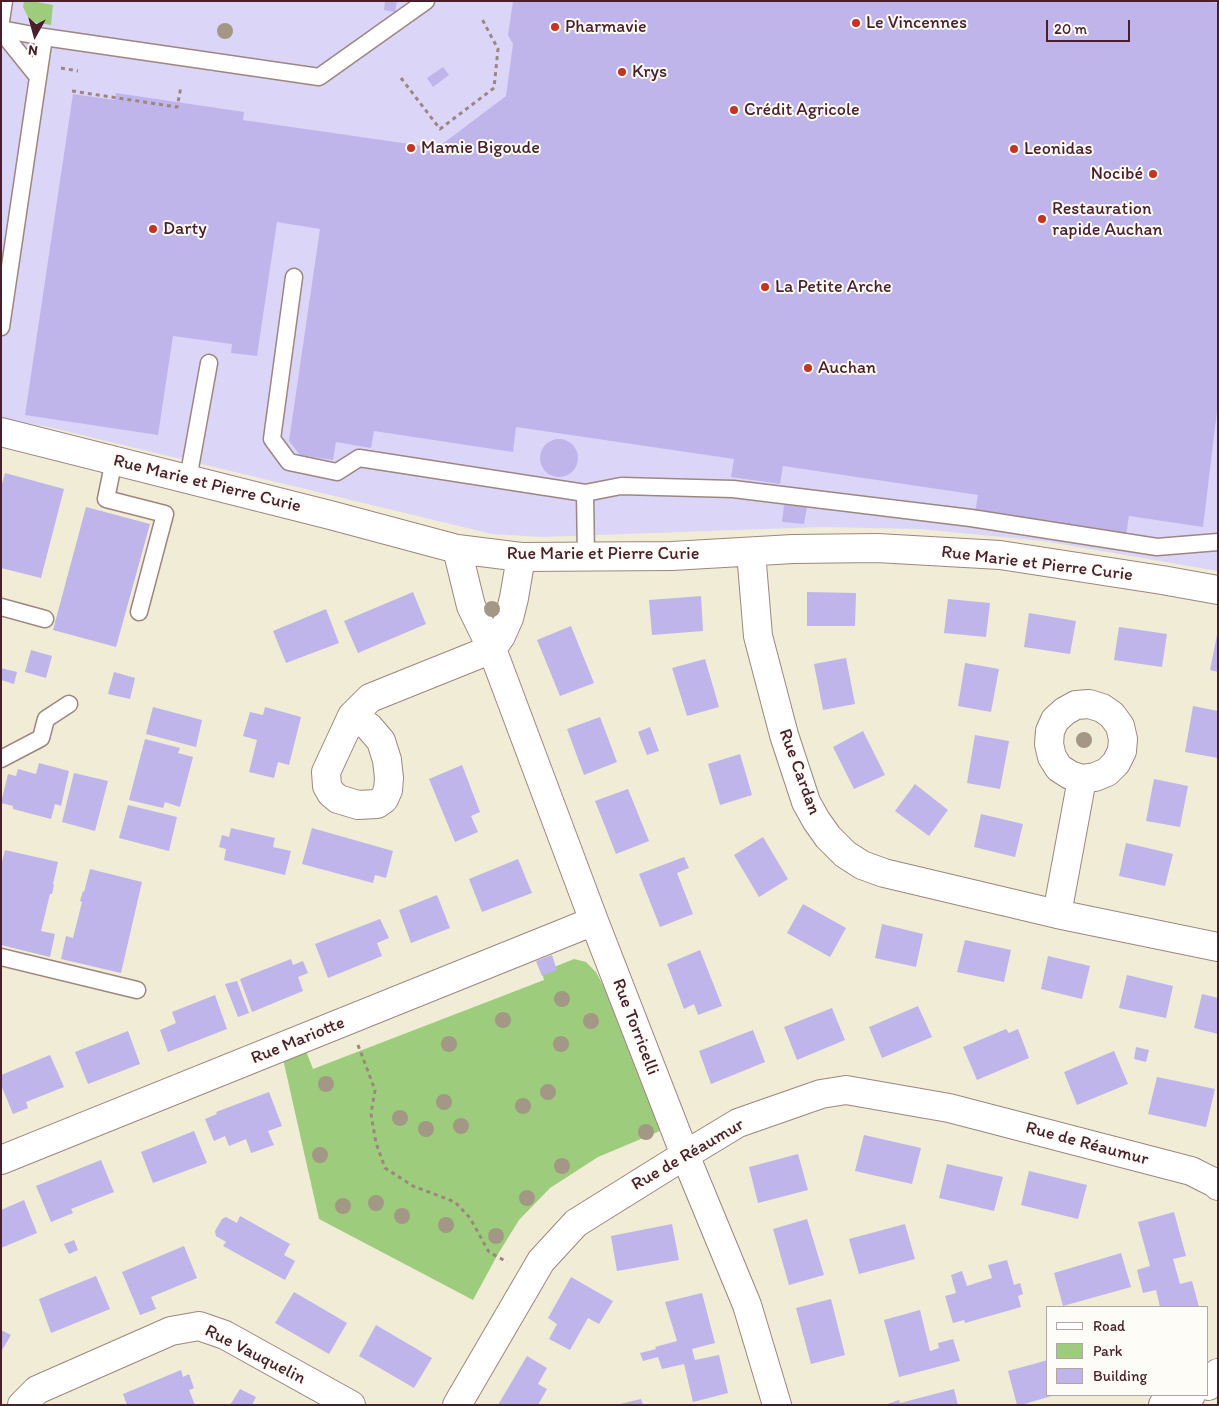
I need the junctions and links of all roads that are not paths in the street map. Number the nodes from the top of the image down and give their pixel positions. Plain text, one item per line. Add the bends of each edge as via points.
1 (4, 1) edge
2 (426, 1) edge
3 (1, 22) edge
4 (1, 30) edge
5 (44, 37) junction
6 (38, 77) junction
7 (294, 277) dead end
8 (1, 327) edge
9 (209, 363) dead end
10 (1, 432) edge
11 (114, 460) junction
12 (188, 479) junction
13 (585, 493) junction
14 (1218, 542) edge
15 (457, 549) junction
16 (752, 552) junction
17 (521, 557) junction
18 (586, 557) junction
19 (1218, 590) edge
20 (1, 608) edge
21 (139, 612) dead end
22 (45, 619) dead end
23 (492, 649) junction
24 (69, 704) dead end
25 (352, 716) dead end
26 (1, 759) edge
27 (1082, 779) dead end
28 (1057, 914) junction
29 (594, 921) junction
30 (1218, 946) edge
31 (1, 957) edge
32 (137, 990) dead end
33 (685, 1155) junction
34 (1, 1160) edge
35 (1218, 1186) edge
36 (1218, 1374) edge
37 (1209, 1385) edge
38 (1188, 1396) edge
39 (22, 1405) edge
40 (351, 1405) edge
41 (457, 1405) edge
42 (777, 1405) edge
43 (1162, 1405) edge

1 - 3 lane
2 - 5 lane via 319,77
4 - 5 lane
4 - 6 lane
5 - 6 lane
6 - 8 lane
7 - 13 lane via 272,439 289,462 337,472 359,458
9 - 12 lane
10 - 11 street, Rue Marie et Pierre Curie
11 - 12 street, Rue Marie et Pierre Curie
11 - 21 lane via 106,499 165,514
12 - 15 street, Rue Marie et Pierre Curie
13 - 14 lane via 621,486 733,489 970,518 1157,547
13 - 18 lane
15 - 17 street, Rue Marie et Pierre Curie
15 - 23 street, Rue Torricelli via 471,606
16 - 18 street, Rue Marie et Pierre Curie
16 - 19 street, Rue Marie et Pierre Curie via 877,548 1000,556
16 - 28 street, Rue Cardan via 758,636 784,734 806,802 828,838 862,865 884,873
17 - 18 street, Rue Marie et Pierre Curie
17 - 23 street via 509,618
20 - 22 lane
23 - 25 street via 370,698
23 - 29 street, Rue Torricelli
24 - 26 lane via 46,720 41,738
27 - 28 street
28 - 30 street, Rue Cardan
29 - 33 street, Rue Torricelli
29 - 34 street, Rue Mariotte
31 - 32 lane
33 - 35 street, Rue de Réaumur via 738,1123 821,1094 846,1090 949,1108 1192,1171
33 - 41 street, Rue de Réaumur via 576,1223 540,1261
33 - 42 street, Rue Torricelli via 747,1305
36 - 37 street
38 - 43 street
39 - 40 street, Rue Vauquelin via 37,1390 171,1330 199,1326 224,1335

